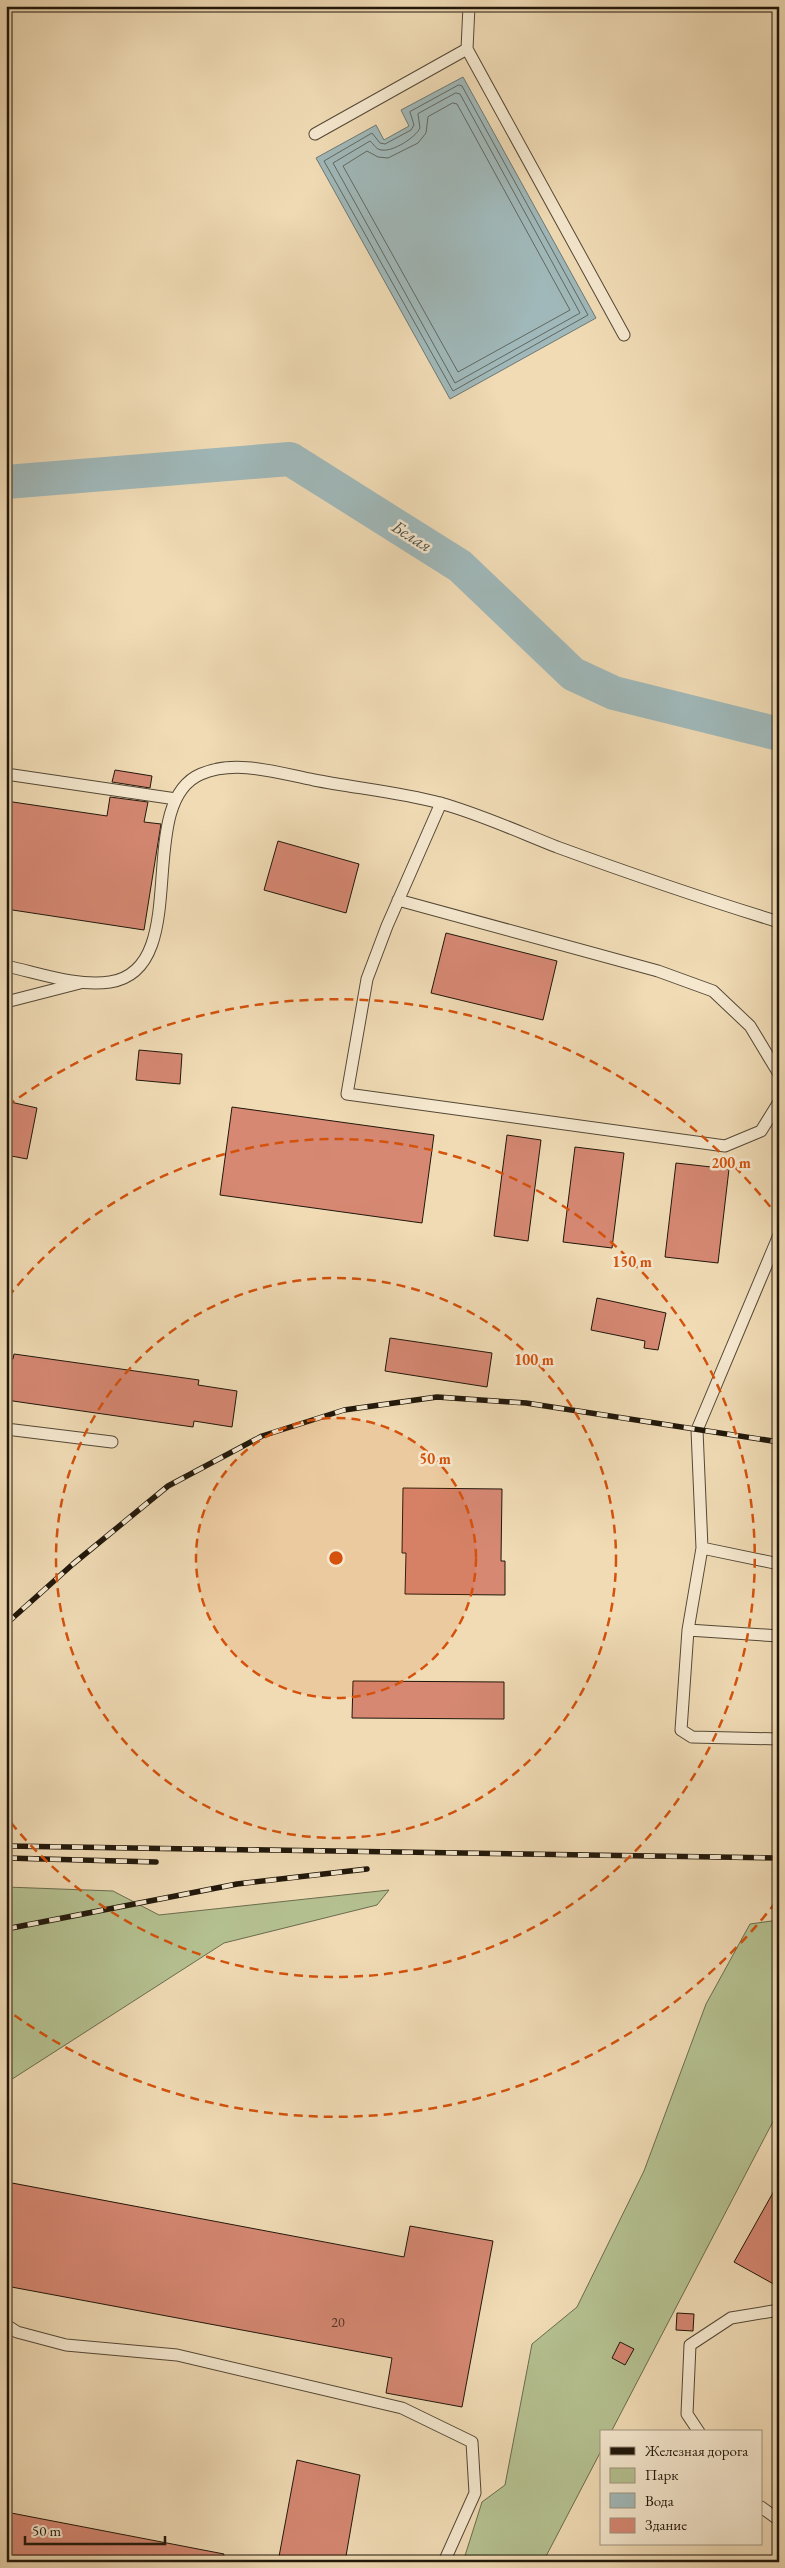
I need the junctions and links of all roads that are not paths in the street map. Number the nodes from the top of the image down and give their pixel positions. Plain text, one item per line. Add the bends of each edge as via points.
1 (469, 6) edge
2 (467, 49) junction
3 (315, 134) dead end
4 (624, 335) dead end
5 (6, 774) edge
6 (176, 799) junction
7 (441, 804) junction
8 (398, 900) junction
9 (779, 922) edge
10 (6, 966) edge
11 (84, 982) junction
12 (6, 1002) edge
13 (779, 1074) edge
14 (779, 1102) edge
15 (779, 1235) edge
16 (6, 1429) edge
17 (112, 1442) dead end
18 (702, 1548) junction
19 (779, 1564) edge
20 (688, 1630) junction
21 (779, 1636) edge
22 (779, 1739) edge
23 (779, 2310) edge
24 (6, 2325) edge
25 (698, 2430) edge
26 (762, 2509) edge
27 (779, 2520) edge
28 (444, 2562) edge

1 - 2 lane
2 - 3 lane
2 - 4 lane
5 - 6 lane
6 - 7 lane via 186,784 199,775 240,767
6 - 11 lane via 166,837 156,930 148,957 124,979
7 - 8 lane
7 - 9 lane via 682,893
8 - 13 lane via 658,971 713,991 750,1026
8 - 14 lane via 367,979 347,1094 725,1146 762,1131
10 - 11 lane
11 - 12 lane
15 - 18 lane via 697,1430
16 - 17 lane
18 - 19 lane
18 - 20 lane
20 - 21 lane
20 - 22 lane via 680,1730 692,1737
23 - 25 lane via 731,2318 690,2345 687,2414
24 - 28 lane via 17,2332 66,2346 177,2355 402,2408 472,2442 475,2493
26 - 27 lane

